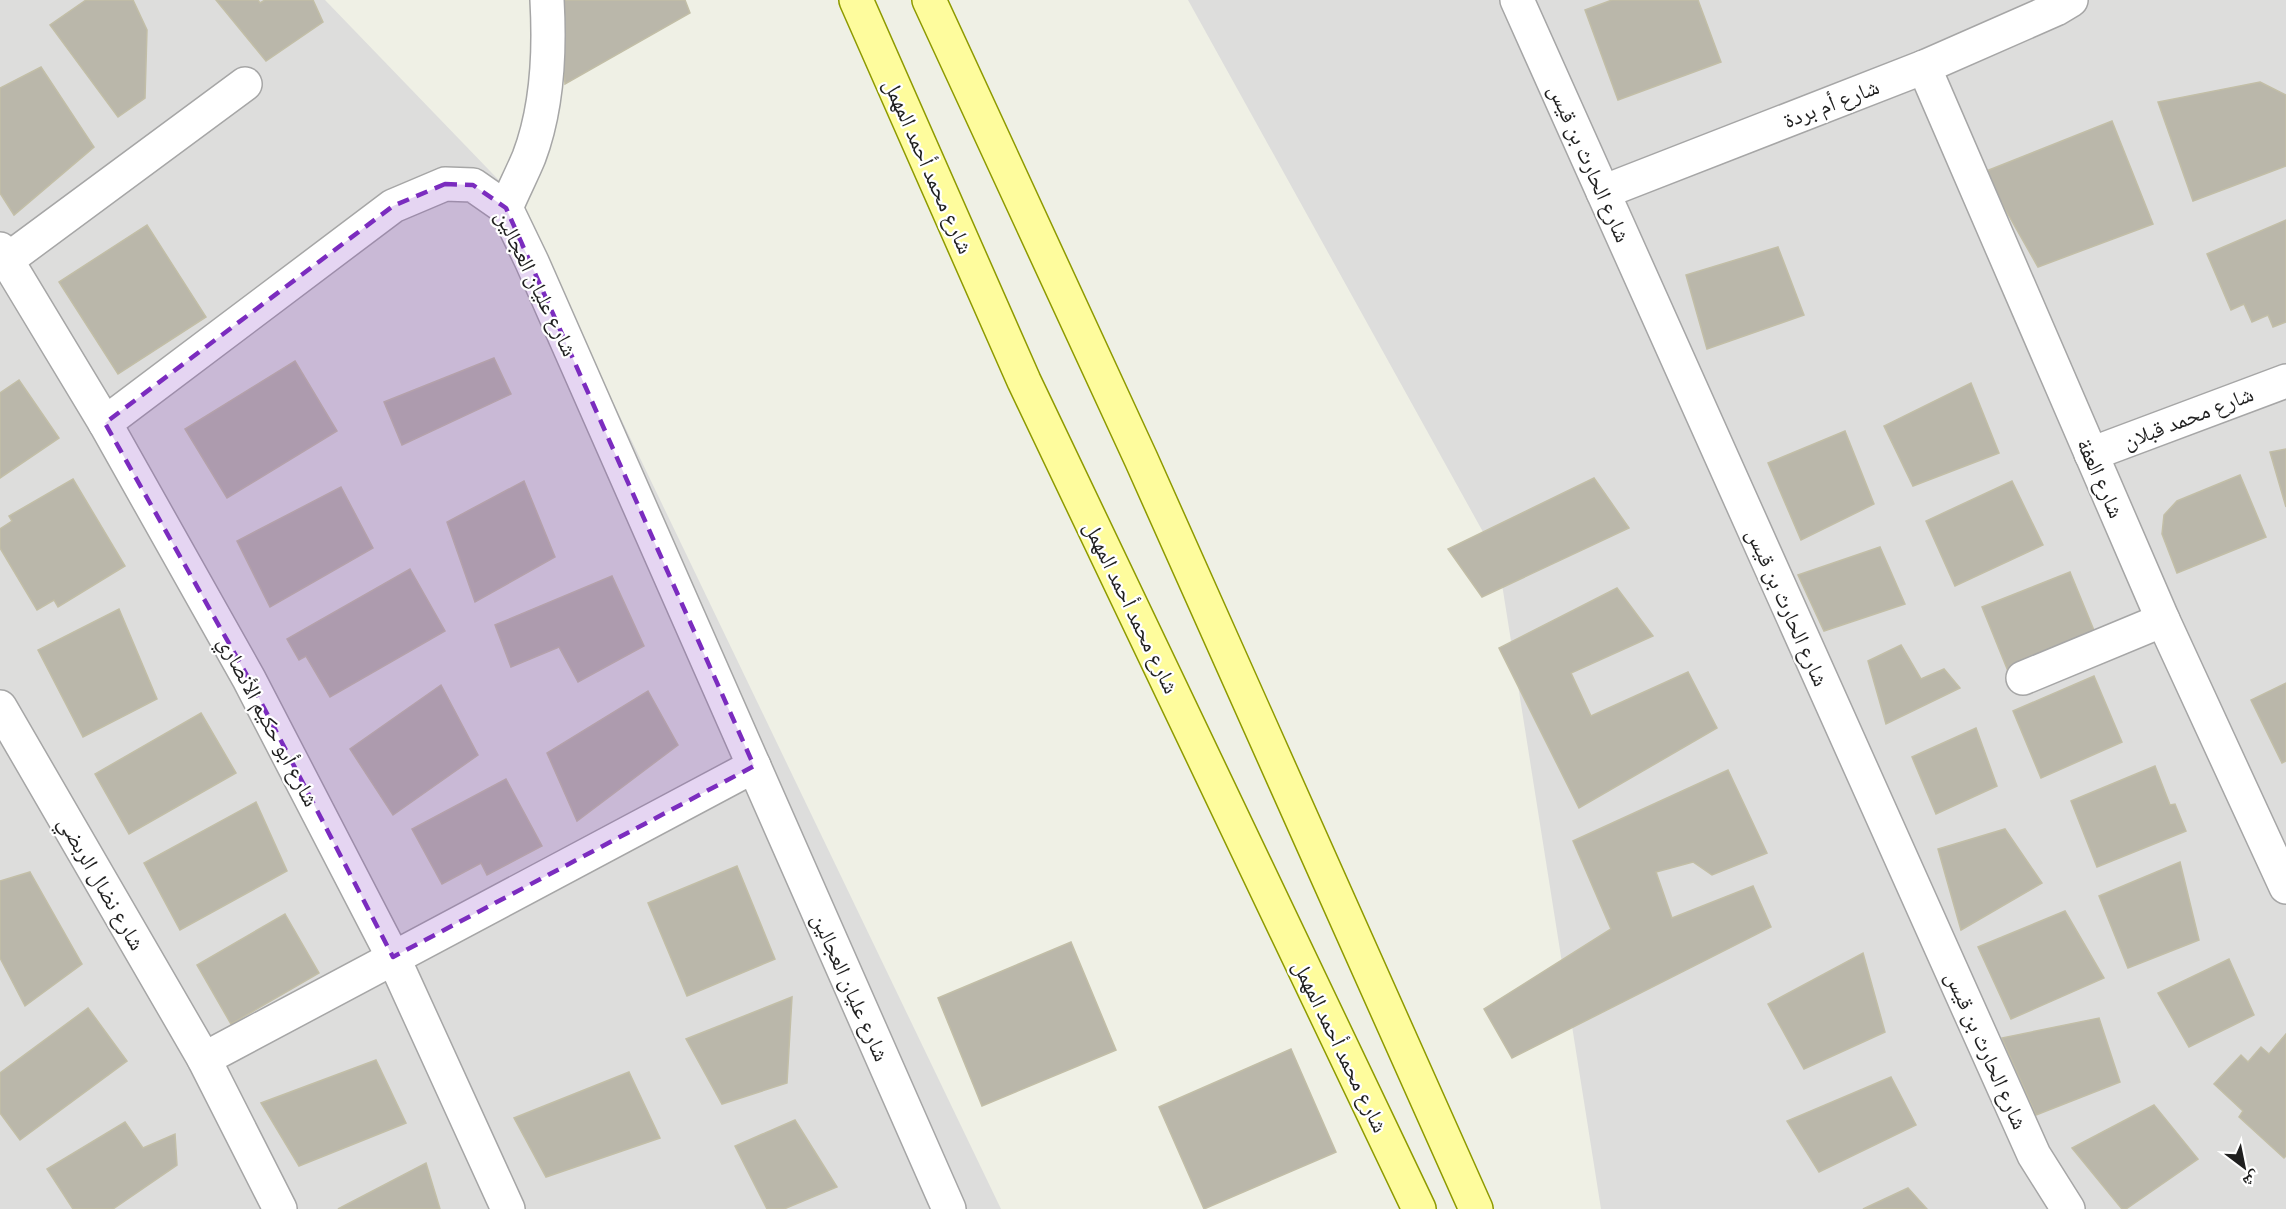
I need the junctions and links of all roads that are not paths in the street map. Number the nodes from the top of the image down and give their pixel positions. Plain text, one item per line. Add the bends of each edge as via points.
1 (546, 0) edge
2 (856, 0) edge
3 (929, 0) edge
4 (1517, 0) edge
5 (2094, 0) edge
6 (2063, 4) edge
7 (1924, 67) junction
8 (245, 84) dead end
9 (1603, 192) junction
10 (506, 208) junction
11 (4, 254) edge
12 (2286, 381) edge
13 (105, 423) junction
14 (2091, 454) junction
15 (2163, 620) junction
16 (2023, 678) dead end
17 (0, 707) edge
18 (754, 766) junction
19 (2286, 887) edge
20 (393, 957) junction
21 (204, 1059) junction
22 (280, 1209) edge
23 (508, 1209) edge
24 (949, 1209) edge
25 (1419, 1209) edge
26 (1476, 1209) edge
27 (2068, 1209) edge

1 - 10 street via 549,40 544,98 530,155
2 - 25 main road, شارع محمد أحمد المهمل via 1024,381
3 - 26 main road via 1146,470
4 - 9 street, شارع الحارث بن قيس
5 - 6 street, شارع أم بردة
6 - 7 street, شارع أم بردة
7 - 9 street, شارع أم بردة
7 - 14 street, شارع العفة
8 - 11 street
9 - 27 street, شارع الحارث بن قيس via 2034,1155
10 - 13 street, شارع عليان العجالين via 473,185 445,184 393,206
10 - 18 street, شارع عليان العجالين
11 - 13 street, شارع أبو حكيم الأنصاري
12 - 14 street, شارع محمد قبلان
13 - 20 street, شارع أبو حكيم الأنصاري via 249,679
14 - 15 street, شارع العفة
15 - 16 street
15 - 19 street, شارع العفة
17 - 21 street, شارع نضال الربضي
18 - 20 street
18 - 24 street, شارع عليان العجالين
20 - 21 street
20 - 23 street, شارع أبو حكيم الأنصاري
21 - 22 street, شارع نضال الربضي

